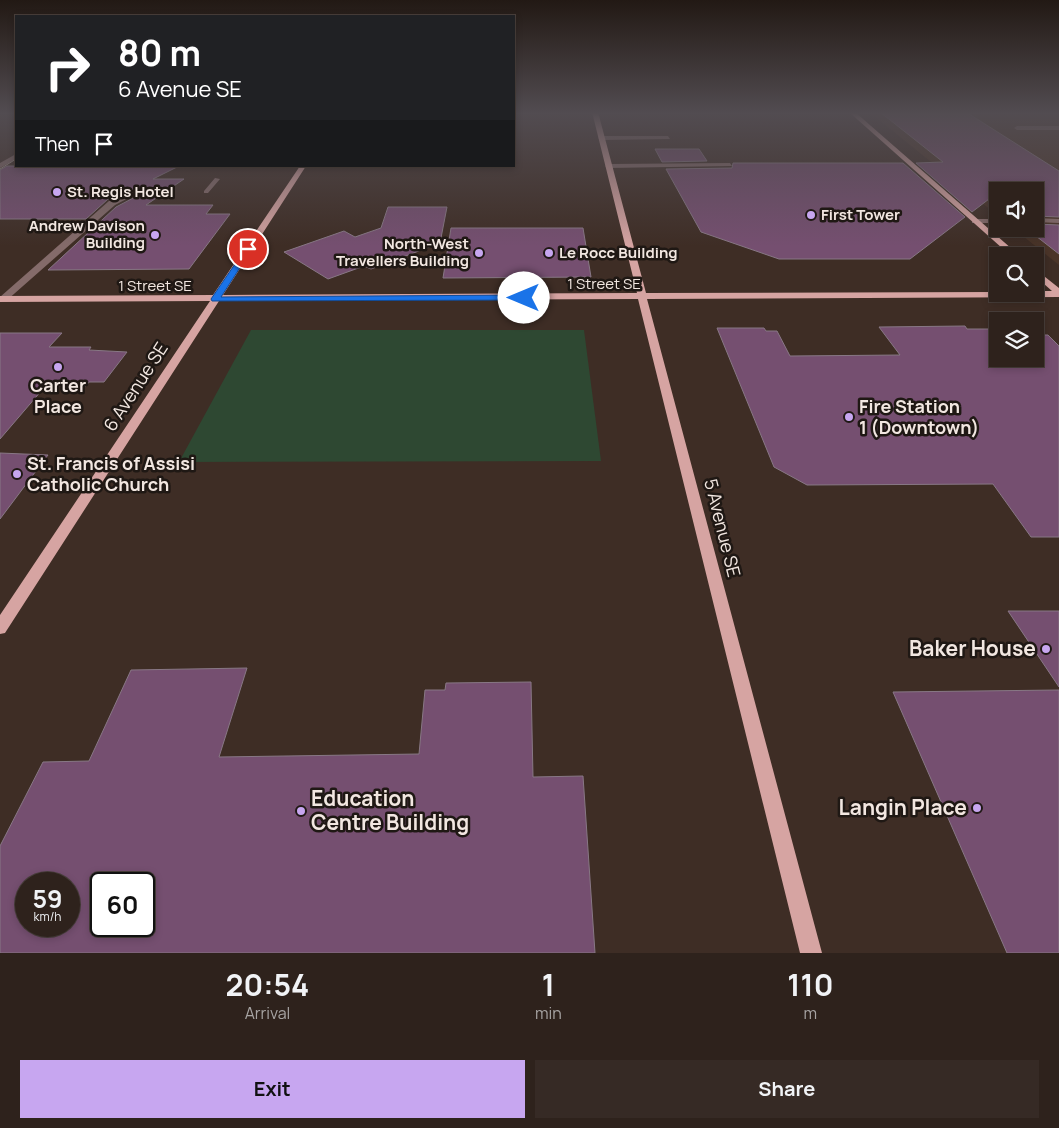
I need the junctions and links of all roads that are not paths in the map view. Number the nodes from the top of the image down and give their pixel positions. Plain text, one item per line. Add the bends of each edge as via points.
1 (606, 156) edge
2 (902, 156) edge
3 (15, 157) edge
4 (730, 165) dead end
5 (0, 166) edge
6 (608, 166) junction
7 (302, 167) edge
8 (217, 180) dead end
9 (138, 192) dead end
10 (206, 192) dead end
11 (1044, 220) edge
12 (976, 221) junction
13 (989, 221) edge
14 (1059, 221) edge
15 (1006, 247) edge
16 (1044, 280) edge
17 (1059, 294) edge
18 (642, 297) junction
19 (215, 299) junction
20 (2, 300) edge
21 (0, 628) edge
22 (811, 953) edge

1 - 6 main road, 5 Avenue SE
2 - 12 main road
3 - 5 lane
4 - 6 lane
6 - 18 main road, 5 Avenue SE
7 - 19 main road, 6 Avenue SE
8 - 10 lane
9 - 20 lane via 112,203
11 - 14 lane
12 - 13 lane
12 - 15 main road
16 - 17 main road
17 - 18 main road, 1 Street SE
18 - 19 main road, 1 Street SE
18 - 22 main road, 5 Avenue SE
19 - 20 main road, 1 Street SE
19 - 21 main road, 6 Avenue SE

